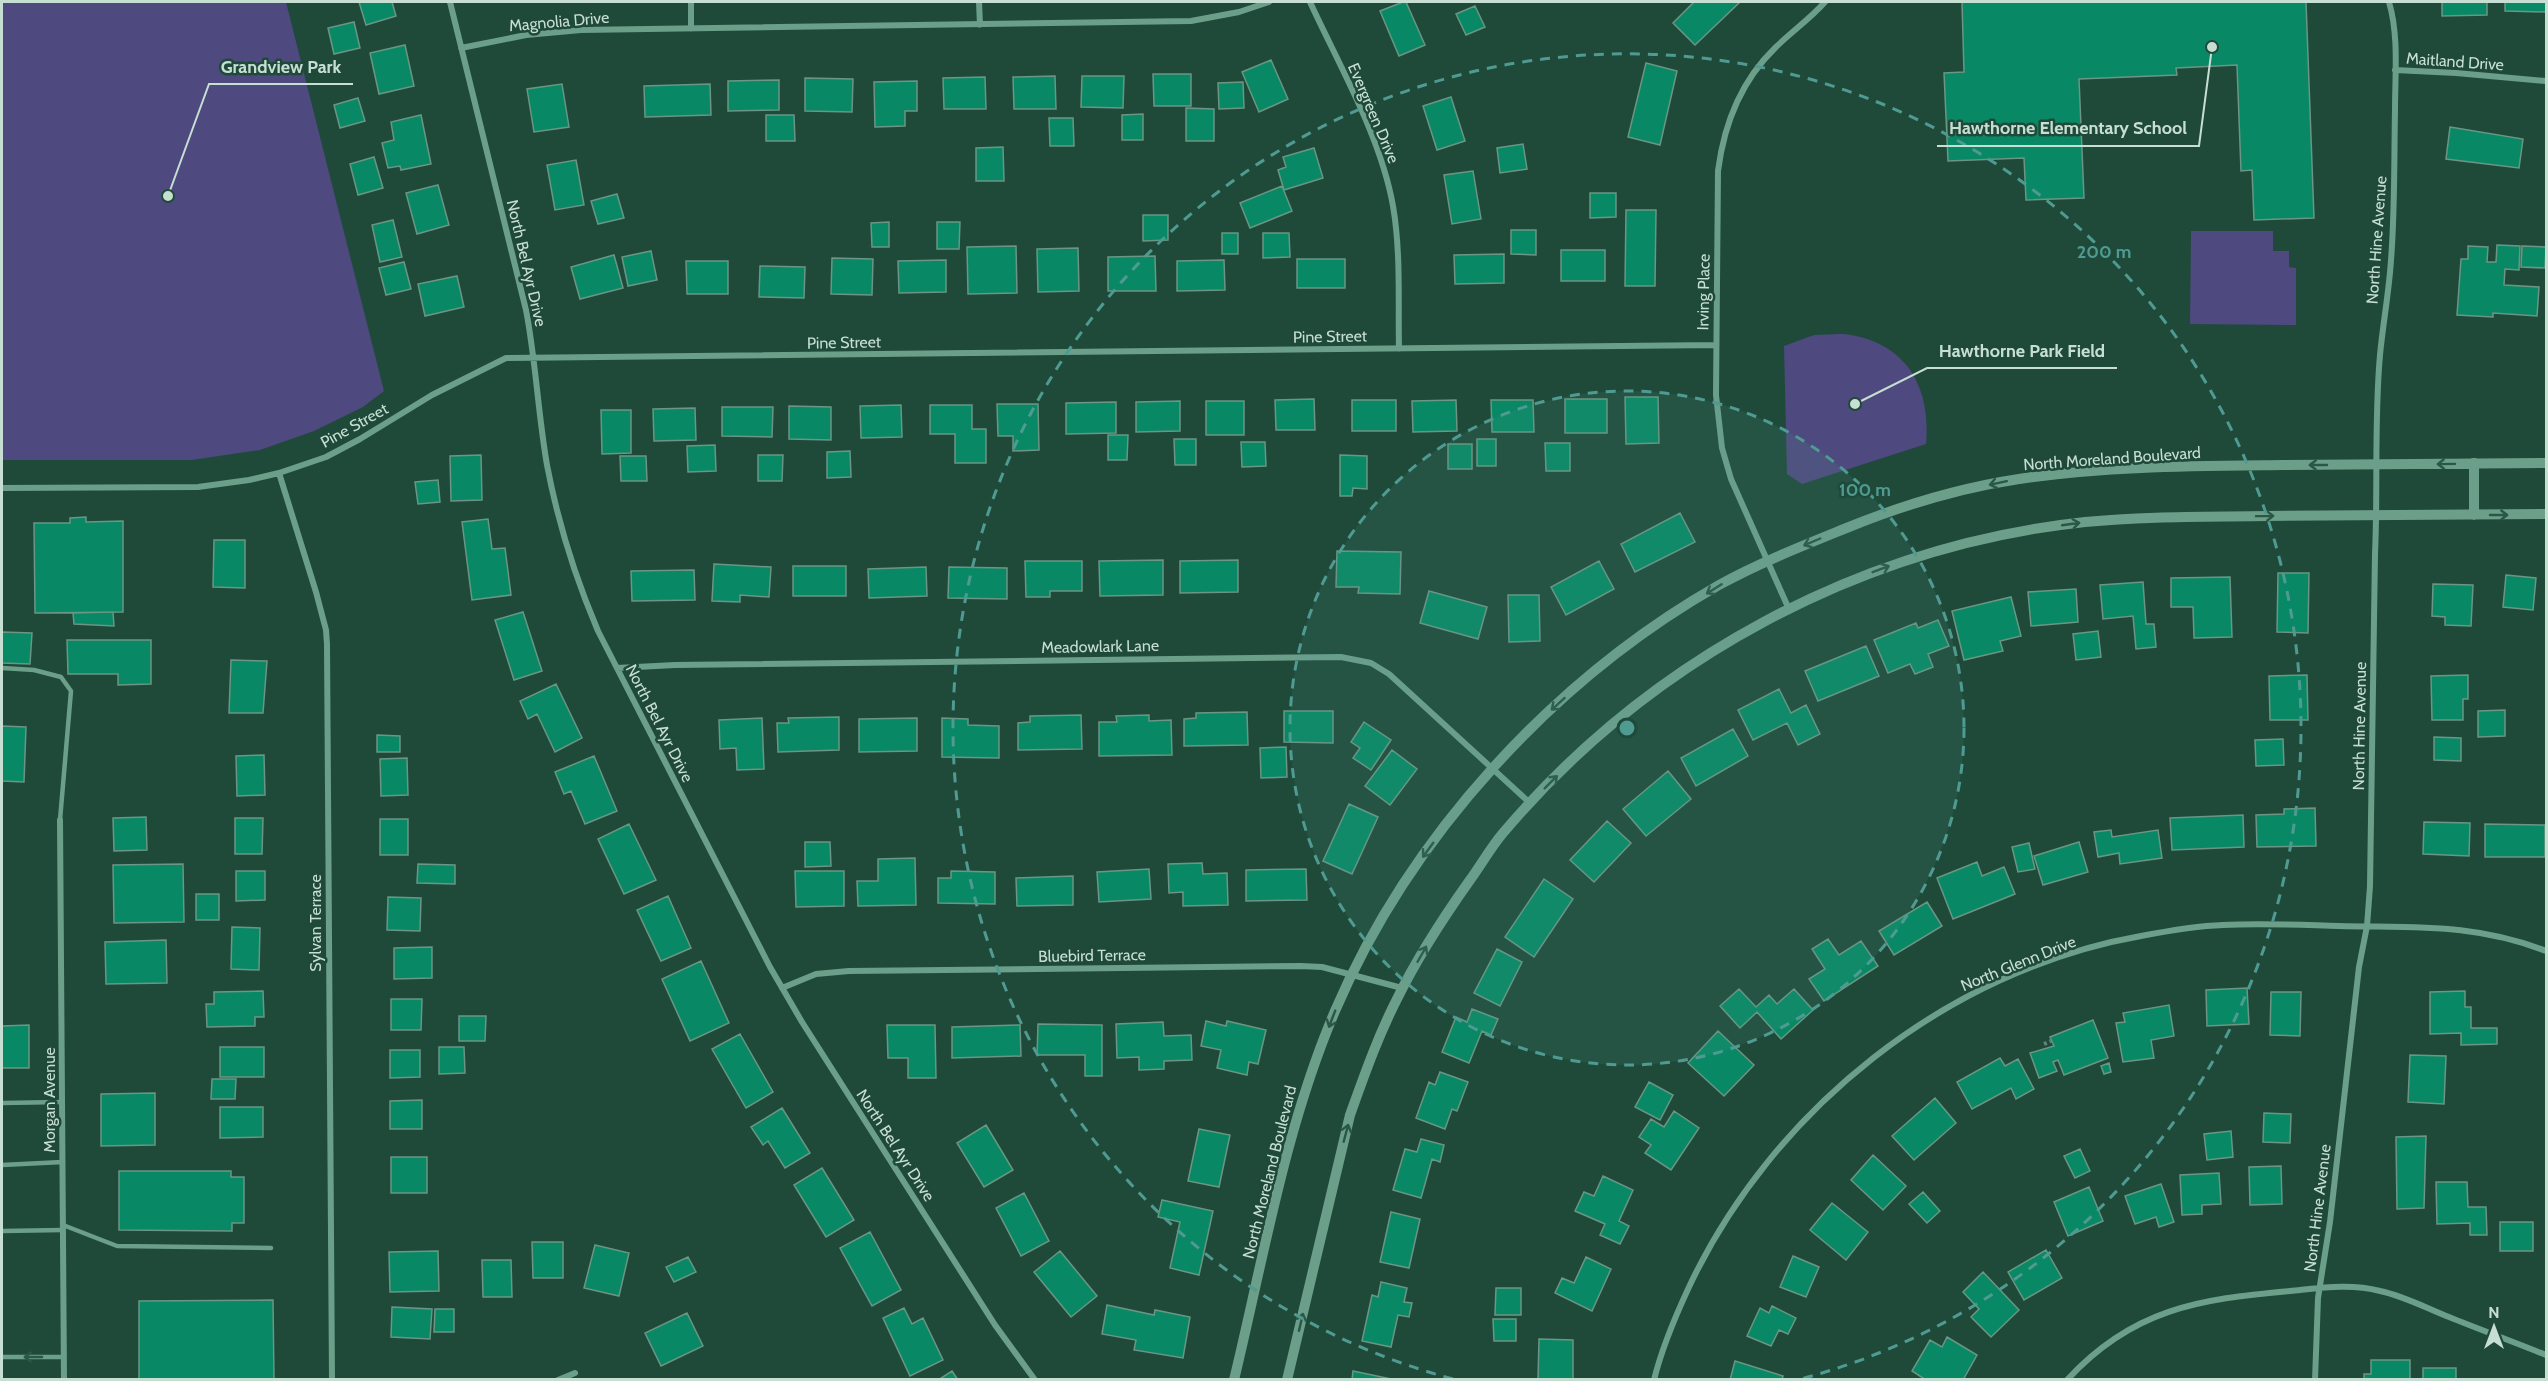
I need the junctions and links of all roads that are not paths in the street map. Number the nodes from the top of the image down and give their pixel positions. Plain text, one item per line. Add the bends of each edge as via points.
1 (450, 2) edge
2 (691, 2) edge
3 (979, 2) edge
4 (1269, 2) edge
5 (1310, 2) edge
6 (1825, 2) edge
7 (2389, 2) edge
8 (980, 24) junction
9 (691, 29) junction
10 (461, 48) junction
11 (2395, 70) junction
12 (2547, 81) edge
13 (1716, 345) junction
14 (1399, 349) junction
15 (535, 356) junction
16 (2474, 463) junction
17 (2547, 463) edge
18 (2376, 465) junction
19 (279, 473) junction
20 (2, 488) edge
21 (2547, 514) edge
22 (2377, 515) junction
23 (2474, 515) junction
24 (1766, 562) junction
25 (1788, 607) junction
26 (2, 668) edge
27 (616, 668) junction
28 (1493, 766) junction
29 (1530, 803) junction
30 (60, 820) joint
31 (2367, 926) junction
32 (2547, 951) edge
33 (1352, 974) junction
34 (782, 988) junction
35 (1402, 988) junction
36 (62, 1102) junction
37 (2, 1103) edge
38 (63, 1162) junction
39 (2, 1165) edge
40 (63, 1227) junction
41 (2, 1231) edge
42 (271, 1248) dead end
43 (2320, 1288) junction
44 (2547, 1355) edge
45 (2, 1357) edge
46 (64, 1357) junction
47 (575, 1373) dead end
48 (64, 1380) edge
49 (332, 1380) edge
50 (558, 1380) edge
51 (1035, 1380) edge
52 (1234, 1380) edge
53 (1287, 1380) edge
54 (1654, 1380) edge
55 (2067, 1380) edge
56 (2315, 1380) edge

1 - 10 street, North Bel Ayr Drive
2 - 9 street
3 - 8 street
4 - 8 street, Magnolia Drive via 1191,21
5 - 14 street, Evergreen Drive via 1382,164 1393,206
6 - 13 street, Irving Place via 1761,63 1744,87 1722,141 1718,171
7 - 11 street, Maitland Drive
8 - 9 street, Magnolia Drive
9 - 10 street, Magnolia Drive via 581,30 526,35
10 - 15 street, North Bel Ayr Drive
11 - 12 street, Maitland Drive
11 - 18 street, North Hine Avenue via 2391,261 2380,353
13 - 14 street, Pine Street
13 - 24 street, Irving Place via 1722,448
14 - 15 street, Pine Street
15 - 19 street, Pine Street via 506,358 484,367 326,457
15 - 27 street, North Bel Ayr Drive via 547,462 560,529 583,596
16 - 17 street, North Moreland Boulevard
16 -> 18 street, North Moreland Boulevard
16 - 23 street
18 - 22 street, North Hine Avenue
18 -> 24 street, North Moreland Boulevard via 2136,468 2015,480 1943,495 1872,518
19 - 20 street, Pine Street via 198,487
19 - 49 street, Sylvan Terrace via 316,592 327,644
23 -> 21 street
22 - 23 street
25 -> 22 street via 1896,564 2030,530 2151,518
22 - 31 street, North Hine Avenue
24 - 25 street, Irving Place
24 -> 28 street, North Moreland Boulevard via 1721,584 1620,652
29 -> 25 street via 1636,705 1738,635
26 - 30 lane via 61,677 70,691
27 - 28 street, Meadowlark Lane via 1359,659 1389,674
27 - 34 street, North Bel Ayr Drive
28 - 29 street, Meadowlark Lane
28 -> 33 street, North Moreland Boulevard via 1412,872
35 -> 29 street via 1442,920 1501,835
30 - 36 street, Morgan Avenue
31 - 32 street, North Glenn Drive via 2468,930
31 - 43 street, North Hine Avenue
31 - 54 street, North Glenn Drive via 2220,925 2139,936 2052,960 1951,1005 1865,1064 1802,1121 1761,1169 1703,1256 1672,1324
33 - 34 street, Bluebird Terrace via 1301,966 849,971 816,974
33 - 35 street, Bluebird Terrace
33 -> 52 street, North Moreland Boulevard via 1300,1106
34 - 51 street, North Bel Ayr Drive via 995,1325
53 -> 35 street via 1350,1115
36 - 37 lane
36 - 38 street, Morgan Avenue
38 - 39 lane
38 - 40 street, Morgan Avenue
40 - 41 lane
40 - 42 lane via 117,1246
40 - 46 street, Morgan Avenue
43 - 44 street via 2381,1291
43 - 55 street via 2236,1296 2168,1311 2136,1325 2102,1347
43 - 56 street, North Hine Avenue
46 -> 45 lane
46 - 48 street, Morgan Avenue
47 - 50 street

